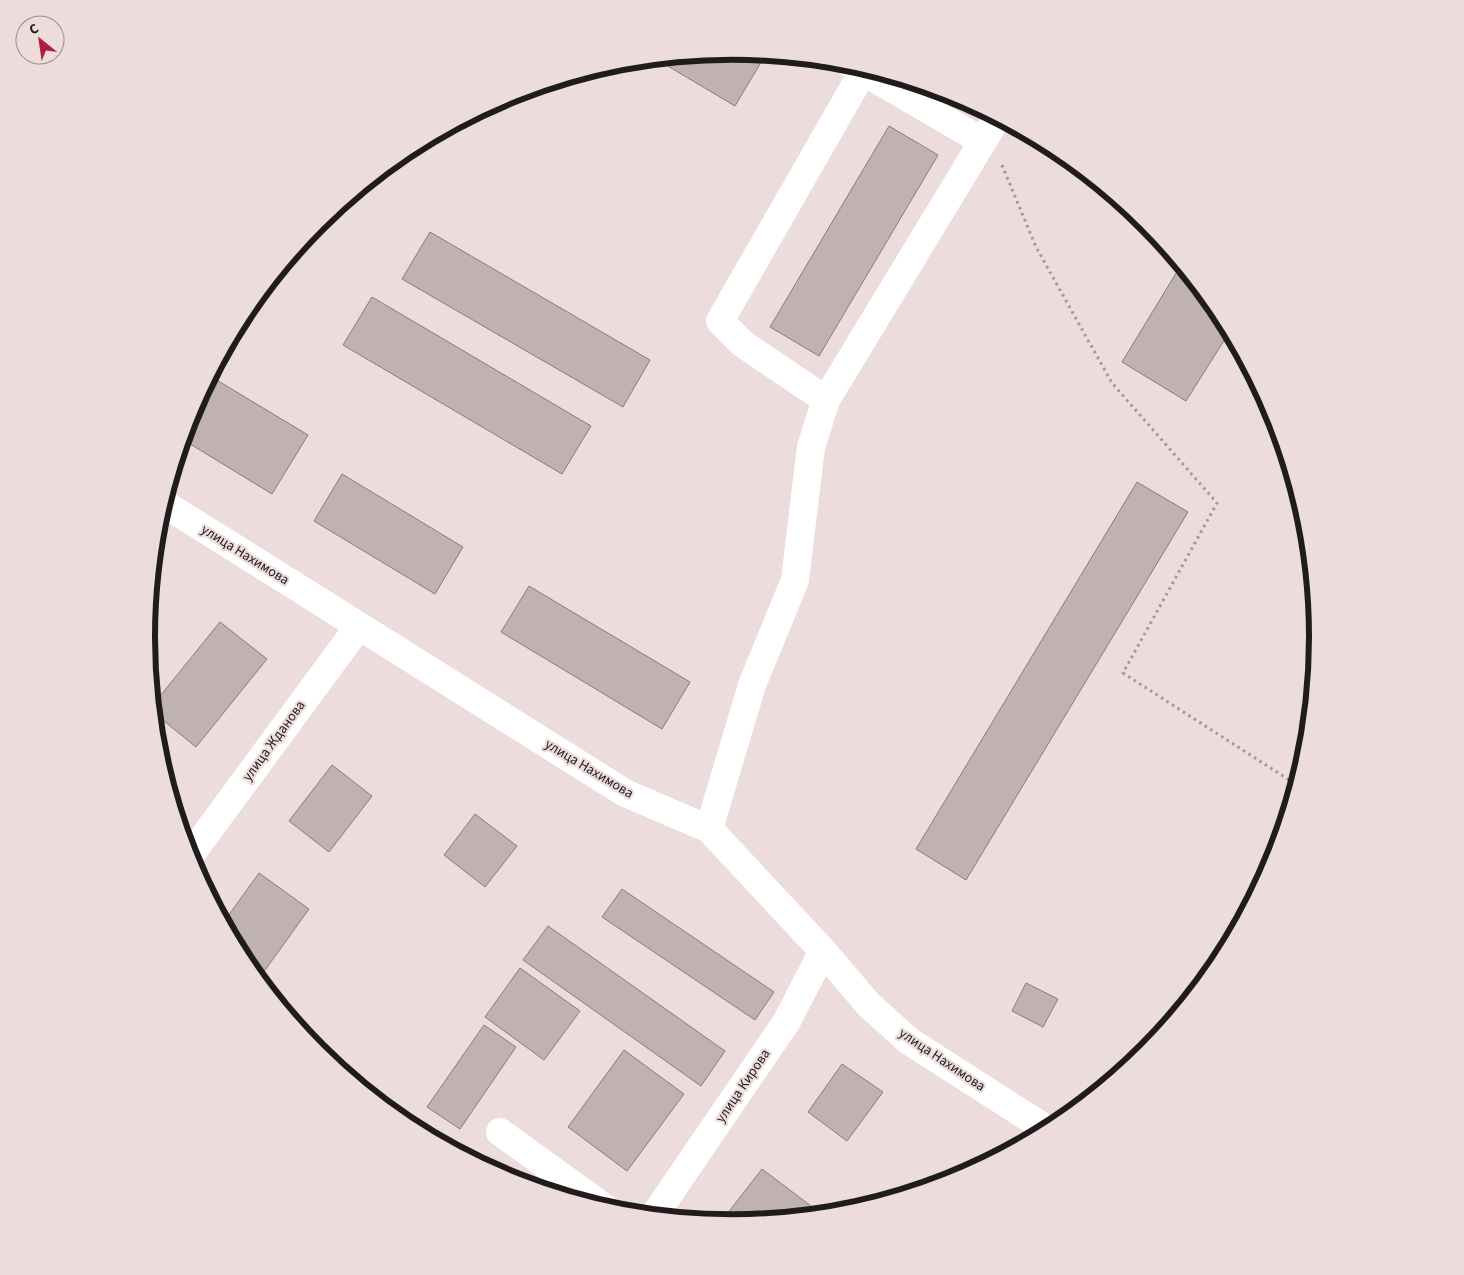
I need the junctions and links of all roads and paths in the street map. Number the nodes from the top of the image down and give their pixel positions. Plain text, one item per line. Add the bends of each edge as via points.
1 (857, 74) edge
2 (879, 79) edge
3 (994, 123) edge
4 (982, 142) junction
5 (826, 400) junction
6 (170, 507) edge
7 (359, 626) junction
8 (1291, 781) edge
9 (709, 829) junction
10 (195, 849) edge
11 (823, 951) junction
12 (1041, 1126) edge
13 (500, 1132) dead end
14 (589, 1197) edge
15 (658, 1210) edge

1 - 5 street via 720,321 743,344
2 - 4 street
3 - 4 street
4 - 5 street
4 - 8 path via 1004,167 1036,247 1112,383 1217,502 1124,672
5 - 9 street via 811,447 795,580 752,685
6 - 7 street, улица Нахимова
7 - 9 street, улица Нахимова via 625,793
7 - 10 street, улица Жданова
9 - 11 street, улица Нахимова
11 - 12 street, улица Нахимова via 869,1005 909,1041
11 - 15 street, улица Кирова via 787,1021
13 - 14 street

